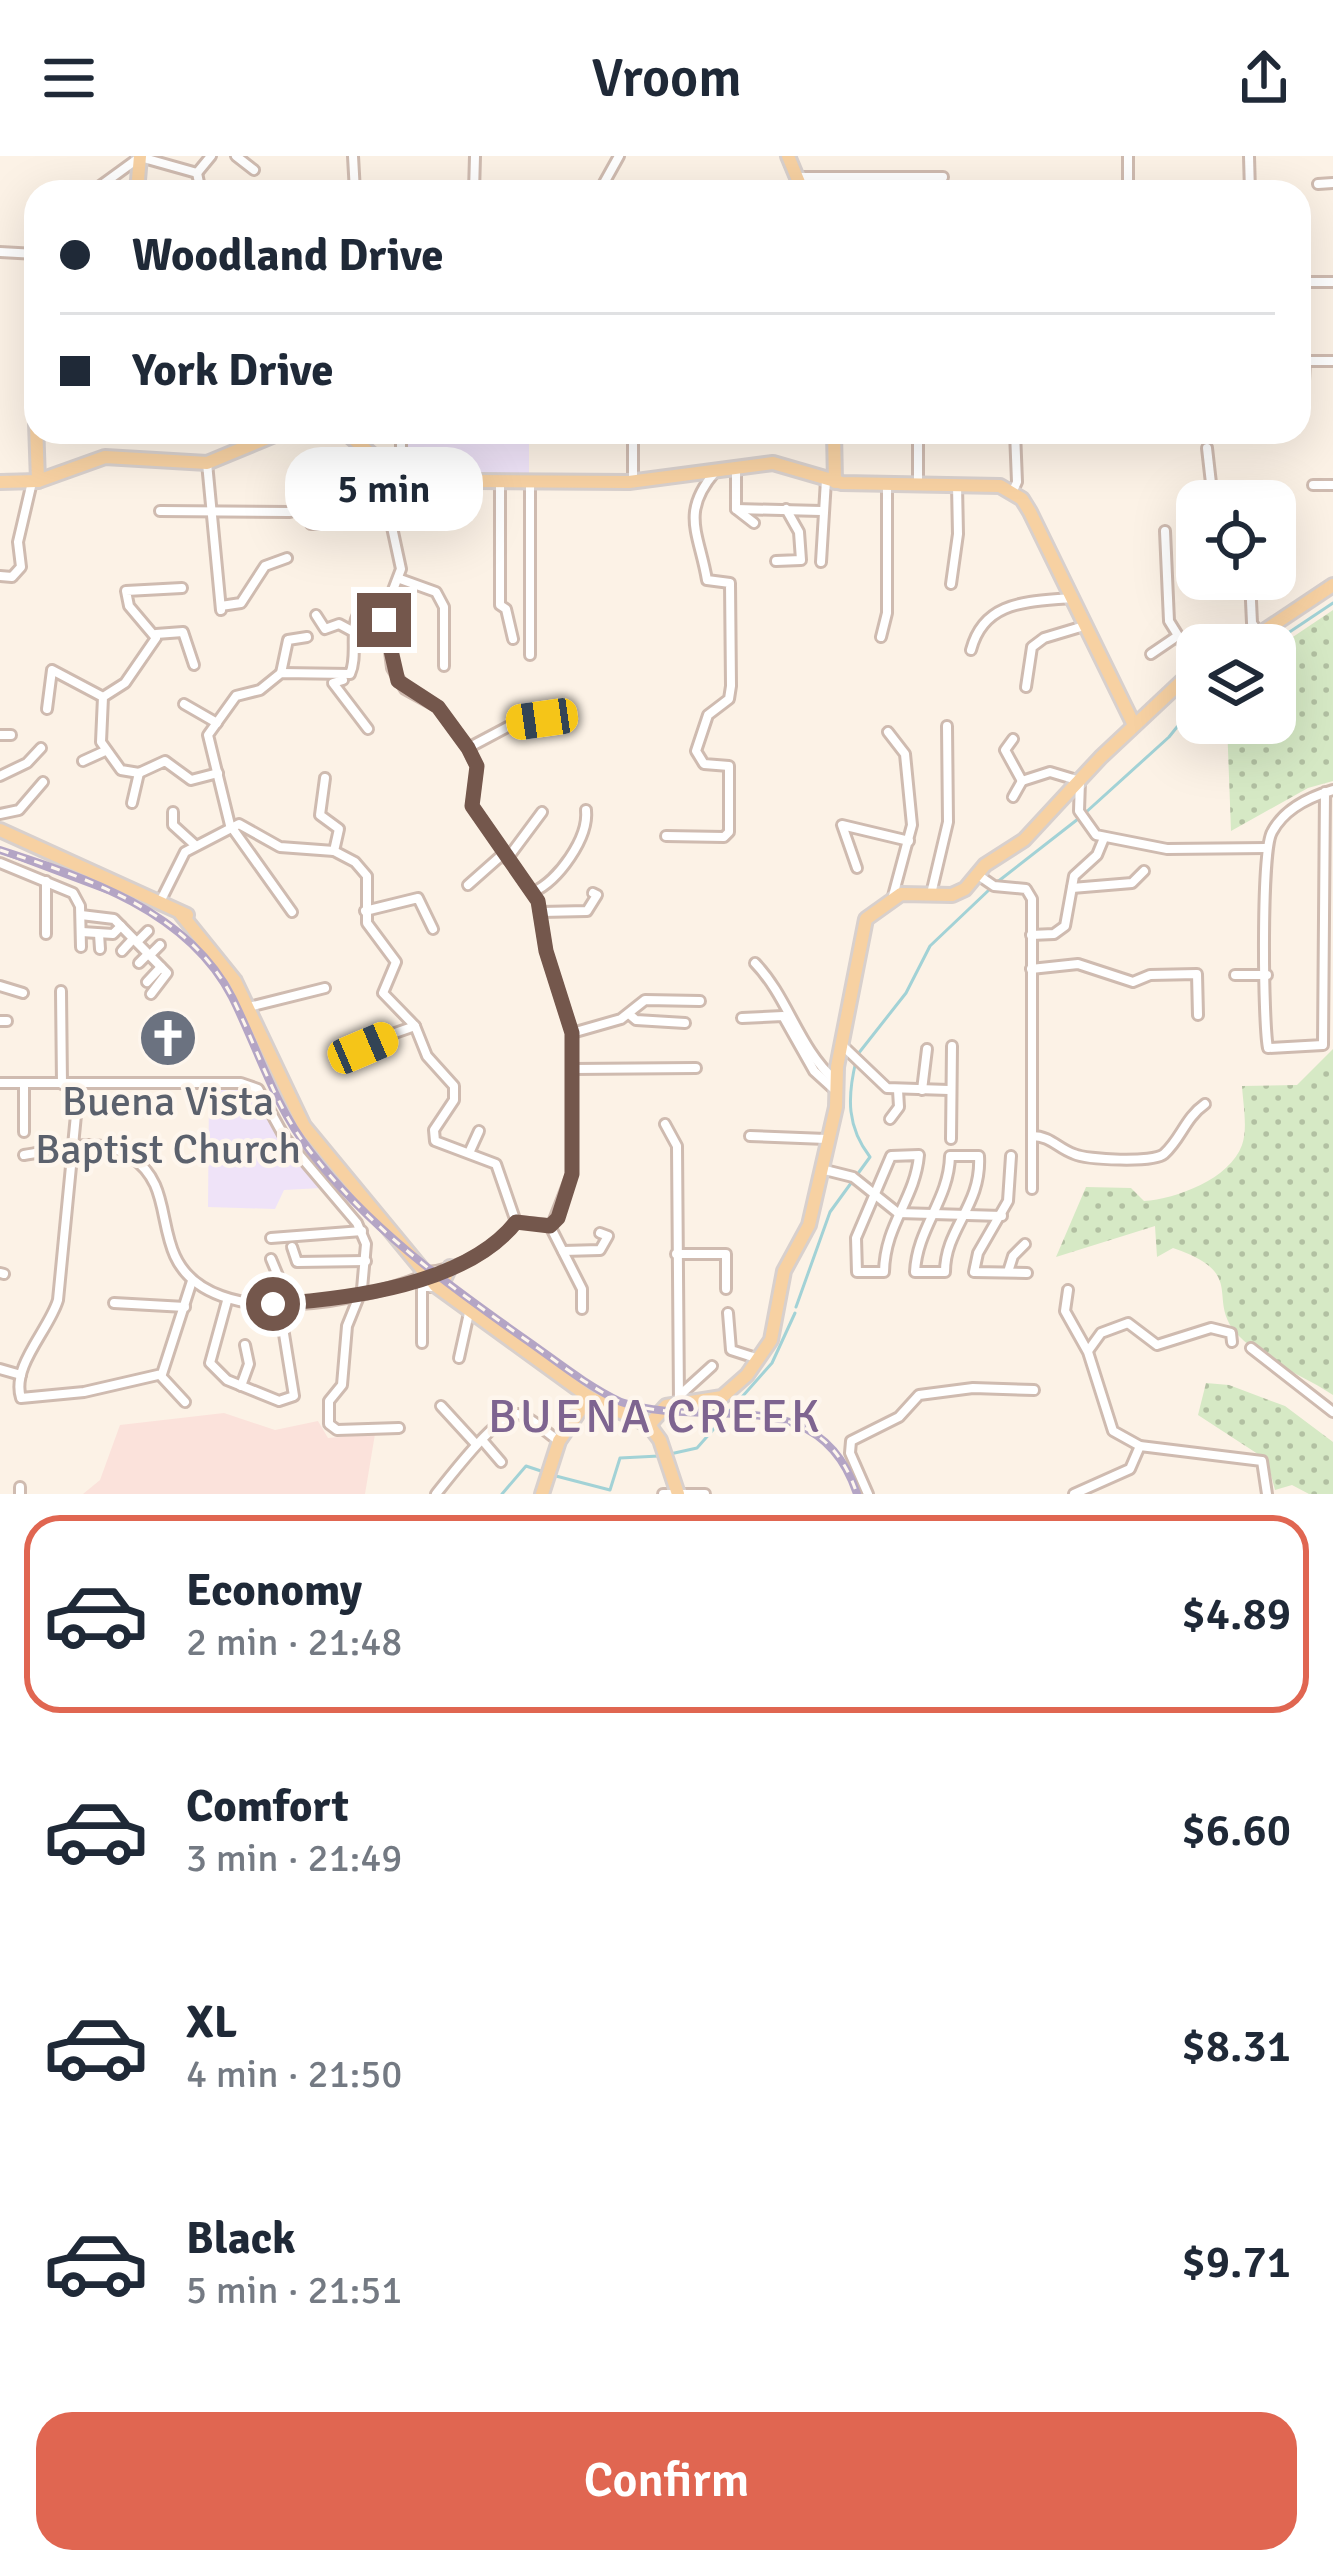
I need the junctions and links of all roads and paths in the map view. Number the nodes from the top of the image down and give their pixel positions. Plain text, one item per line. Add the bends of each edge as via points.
1 (211, 156) edge
2 (236, 156) edge
3 (140, 157) edge
4 (254, 170) dead end
5 (197, 172) junction
6 (943, 177) dead end
7 (108, 180) edge
8 (199, 180) edge
9 (889, 180) edge
10 (1333, 183) edge
11 (1318, 184) dead end
12 (36, 444) edge
13 (253, 444) edge
14 (359, 444) edge
15 (400, 444) edge
16 (633, 444) edge
17 (833, 444) edge
18 (917, 444) edge
19 (1015, 444) edge
20 (1207, 448) dead end
21 (207, 463) junction
22 (736, 468) junction
23 (715, 472) junction
24 (397, 476) junction
25 (1211, 480) edge
26 (35, 481) junction
27 (501, 481) junction
28 (830, 481) junction
29 (0, 482) edge
30 (633, 482) junction
31 (530, 483) junction
32 (1313, 484) dead end
33 (1333, 484) edge
34 (886, 485) junction
35 (918, 485) junction
36 (957, 485) junction
37 (1012, 491) junction
38 (736, 509) junction
39 (784, 509) junction
40 (214, 510) junction
41 (160, 511) dead end
42 (821, 511) junction
43 (290, 512) dead end
44 (754, 523) dead end
45 (311, 524) dead end
46 (390, 524) junction
47 (1165, 531) dead end
48 (286, 558) dead end
49 (776, 561) dead end
50 (821, 562) dead end
51 (0, 576) edge
52 (400, 578) junction
53 (951, 584) dead end
54 (1333, 585) edge
55 (182, 588) dead end
56 (1071, 598) junction
57 (389, 603) junction
58 (316, 615) dead end
59 (1275, 624) edge
60 (1084, 626) junction
61 (352, 631) junction
62 (156, 634) junction
63 (881, 637) dead end
64 (1176, 637) joint
65 (307, 638) dead end
66 (513, 639) dead end
67 (971, 650) dead end
68 (530, 655) dead end
69 (1151, 655) dead end
70 (194, 665) dead end
71 (444, 666) dead end
72 (281, 673) junction
73 (348, 675) junction
74 (1176, 686) edge
75 (1026, 687) dead end
76 (103, 697) junction
77 (184, 704) dead end
78 (47, 709) dead end
79 (568, 719) dead end
80 (217, 723) junction
81 (1134, 725) junction
82 (946, 726) dead end
83 (368, 729) dead end
84 (888, 732) dead end
85 (0, 735) edge
86 (11, 735) dead end
87 (1013, 739) dead end
88 (40, 748) dead end
89 (468, 748) junction
90 (105, 751) junction
91 (82, 761) dead end
92 (139, 773) junction
93 (218, 773) junction
94 (0, 776) edge
95 (325, 778) dead end
96 (1022, 781) junction
97 (1080, 781) junction
98 (43, 782) dead end
99 (1329, 791) edge
100 (1012, 797) dead end
101 (132, 803) dead end
102 (586, 810) dead end
103 (173, 812) dead end
104 (542, 812) dead end
105 (0, 814) edge
106 (230, 825) junction
107 (0, 830) edge
108 (666, 836) dead end
109 (1104, 838) junction
110 (909, 841) junction
111 (195, 845) junction
112 (1267, 848) junction
113 (334, 851) junction
114 (505, 856) junction
115 (0, 863) edge
116 (857, 868) dead end
117 (1144, 871) dead end
118 (978, 875) junction
119 (46, 881) junction
120 (468, 885) dead end
121 (1072, 888) junction
122 (533, 892) junction
123 (592, 893) dead end
124 (932, 894) junction
125 (893, 896) junction
126 (161, 900) junction
127 (292, 911) dead end
128 (365, 911) junction
129 (541, 912) junction
130 (181, 914) junction
131 (81, 915) junction
132 (121, 926) junction
133 (433, 929) dead end
134 (81, 931) junction
135 (148, 931) dead end
136 (46, 934) dead end
137 (99, 934) junction
138 (1031, 935) junction
139 (135, 940) junction
140 (160, 945) dead end
141 (81, 947) dead end
142 (100, 949) dead end
143 (122, 951) dead end
144 (149, 954) junction
145 (139, 963) dead end
146 (755, 963) dead end
147 (161, 968) junction
148 (1031, 969) junction
149 (1235, 974) dead end
150 (1267, 975) junction
151 (147, 982) dead end
152 (0, 986) edge
153 (325, 988) dead end
154 (61, 991) dead end
155 (23, 994) dead end
156 (151, 994) dead end
157 (700, 1001) dead end
158 (253, 1006) junction
159 (629, 1014) junction
160 (1198, 1015) dead end
161 (742, 1018) dead end
162 (685, 1023) dead end
163 (416, 1026) junction
164 (572, 1033) junction
165 (843, 1046) junction
166 (952, 1046) dead end
167 (927, 1049) dead end
168 (346, 1050) dead end
169 (696, 1068) dead end
170 (573, 1069) junction
171 (0, 1083) edge
172 (24, 1084) junction
173 (62, 1084) junction
174 (80, 1084) junction
175 (837, 1086) junction
176 (898, 1090) junction
177 (922, 1090) junction
178 (949, 1090) junction
179 (1205, 1104) dead end
180 (890, 1119) dead end
181 (665, 1124) dead end
182 (479, 1131) dead end
183 (23, 1132) dead end
184 (750, 1136) dead end
185 (1032, 1136) junction
186 (826, 1139) junction
187 (951, 1139) dead end
188 (76, 1144) junction
189 (470, 1153) junction
190 (24, 1155) dead end
191 (1011, 1156) dead end
192 (819, 1169) junction
193 (1032, 1189) dead end
194 (872, 1196) junction
195 (898, 1213) junction
196 (933, 1213) junction
197 (969, 1213) junction
198 (1002, 1216) junction
199 (516, 1222) junction
200 (550, 1226) junction
201 (362, 1231) junction
202 (272, 1238) dead end
203 (594, 1242) dead end
204 (1024, 1244) dead end
205 (292, 1247) dead end
206 (563, 1251) junction
207 (676, 1254) junction
208 (271, 1259) dead end
209 (366, 1262) junction
210 (450, 1267) joint
211 (1008, 1272) junction
212 (1027, 1273) dead end
213 (428, 1279) junction
214 (192, 1281) junction
215 (726, 1289) dead end
216 (1068, 1290) dead end
217 (361, 1294) junction
218 (227, 1301) junction
219 (114, 1303) dead end
220 (284, 1303) junction
221 (184, 1306) junction
222 (582, 1309) dead end
223 (464, 1310) junction
224 (728, 1313) dead end
225 (1232, 1342) dead end
226 (422, 1343) dead end
227 (245, 1345) dead end
228 (1251, 1348) dead end
229 (1088, 1352) junction
230 (459, 1358) dead end
231 (760, 1359) junction
232 (712, 1366) dead end
233 (0, 1370) edge
234 (21, 1375) junction
235 (160, 1375) junction
236 (241, 1385) junction
237 (1034, 1390) dead end
238 (589, 1397) junction
239 (679, 1400) junction
240 (185, 1402) dead end
241 (441, 1406) dead end
242 (1333, 1412) edge
243 (649, 1425) junction
244 (399, 1428) dead end
245 (478, 1441) junction
246 (559, 1441) junction
247 (1140, 1446) junction
248 (501, 1462) dead end
249 (436, 1494) edge
250 (542, 1494) edge
251 (663, 1494) edge
252 (678, 1494) edge
253 (704, 1494) edge
254 (868, 1494) edge
255 (1075, 1494) edge
256 (1267, 1494) edge

1 - 5 street
2 - 4 street
3 - 5 street
3 - 7 street
5 - 8 street
6 - 9 street
10 - 11 street
12 - 26 main road
13 - 21 main road
14 - 24 main road
15 - 24 street
16 - 30 street
17 - 28 main road
18 - 35 street
19 - 37 street
20 - 25 street
21 - 26 main road via 99,458
21 - 40 street
22 - 23 main road
22 - 28 main road via 783,464
22 - 38 street
23 - 30 main road
23 - 108 street via 692,514 707,580 730,583 731,686 696,752 704,764 729,766 729,832
24 - 27 main road
24 - 46 street
26 - 29 main road
26 - 51 street via 18,542 21,567
27 - 31 main road
27 - 66 street via 500,605
28 - 34 main road
28 - 42 street
30 - 31 main road
31 - 68 street
32 - 33 street
34 - 35 main road
34 - 63 street
35 - 36 main road
36 - 37 main road
36 - 53 street
37 - 56 main road
38 - 39 street
38 - 44 street
39 - 42 street
39 - 49 street via 799,532 801,560
40 - 41 street
40 - 43 street
40 - 48 street via 221,608 241,603 269,562
42 - 50 street
45 - 46 street
46 - 52 street
47 - 64 street
52 - 57 street
52 - 71 street via 436,592 444,607
54 - 59 main road
55 - 62 street via 126,591 129,606
56 - 60 main road
56 - 67 street via 1009,604 986,619
57 - 61 street via 365,603
57 - 89 street via 384,620 398,681 438,707
58 - 61 street via 326,629
60 - 75 street via 1032,647
60 - 81 main road
61 - 73 street
62 - 70 street via 183,632
62 - 76 street via 127,680
64 - 69 street
65 - 72 street via 288,640
72 - 73 street
72 - 80 street via 236,696
73 - 83 street via 333,687
74 - 81 main road
76 - 78 street via 52,670
76 - 90 street
77 - 80 street
79 - 89 street via 515,723
80 - 93 street via 206,744
81 - 97 main road
82 - 124 street via 948,822
84 - 110 street via 905,754
85 - 86 street
87 - 96 street via 1005,750
88 - 94 street
89 - 114 street via 477,766 472,806
90 - 91 street
90 - 92 street via 118,768
92 - 93 street via 165,761 191,780
92 - 101 street
93 - 106 street
95 - 113 street via 320,814 339,829
96 - 97 street via 1051,772
96 - 100 street
97 - 109 street via 1079,812
97 - 118 main road
98 - 105 street via 19,810
99 - 112 street via 1282,818
99 - 150 street via 1322,1047 1267,1047
102 - 122 street via 560,873
103 - 111 street via 173,825
104 - 114 street
106 - 111 street
106 - 113 street via 280,847
106 - 127 street
107 - 126 main road
109 - 112 street via 1167,849
109 - 121 street
110 - 116 street via 842,825
110 - 125 street
111 - 126 street via 181,856
112 - 150 street
113 - 128 street via 367,876
114 - 120 street
114 - 122 street
115 - 119 street
117 - 121 street via 1132,883
118 - 124 main road via 958,893
118 - 138 street via 1030,893
119 - 131 street via 77,898
119 - 136 street
121 - 138 street via 1065,926
122 - 129 street
123 - 129 street via 587,911
124 - 125 main road
125 - 165 main road via 864,924
126 - 130 main road
128 - 133 street via 418,898
128 - 163 street via 396,962 383,993
129 - 164 street
130 - 158 main road via 222,952
130 - 213 main road via 235,981 297,1116
131 - 132 street via 109,916
131 - 134 street
132 - 137 street
132 - 139 street
134 - 137 street
134 - 141 street
135 - 139 street
137 - 142 street
138 - 148 street
139 - 143 street
139 - 144 street
140 - 144 street
144 - 145 street
144 - 147 street
146 - 175 street
147 - 151 street
147 - 156 street via 167,978
148 - 160 street via 1095,967 1130,982 1197,974
148 - 185 street
149 - 150 street
152 - 155 street
153 - 158 street
154 - 173 street
157 - 159 street via 645,1000
158 - 213 main road via 308,1123
159 - 162 street
159 - 164 street
161 - 175 street via 783,1016 814,1071
163 - 168 street
163 - 189 street via 455,1094 435,1141
164 - 170 street
165 - 175 main road
165 - 176 street via 879,1083
166 - 178 street
167 - 177 street
169 - 170 street
170 - 200 street via 571,1180
171 - 172 street
172 - 173 street
172 - 183 street
173 - 174 street
174 - 188 street
174 - 201 street via 253,1085 285,1138
175 - 186 main road
176 - 177 street
176 - 180 street
177 - 178 street
178 - 187 street
179 - 185 street via 1149,1162 1087,1158
181 - 207 street via 677,1142
182 - 189 street
184 - 186 street
185 - 193 street
186 - 192 main road
188 - 190 street
188 - 214 street via 107,1147 145,1169 162,1199 173,1252
188 - 234 street via 58,1300
189 - 199 street via 498,1167
191 - 198 street
192 - 194 street via 856,1180
192 - 231 main road via 808,1225 784,1270 776,1329
194 - 195 street
194 - 195 street via 892,1156 919,1155
194 - 195 street via 856,1238 857,1272 884,1273 887,1233
195 - 196 street
196 - 197 street
196 - 197 street via 950,1156 980,1156
196 - 197 street via 918,1239 915,1272 944,1272 950,1241
197 - 198 street
198 - 211 street via 974,1272
199 - 200 street
199 - 210 street
200 - 206 street
201 - 202 street
201 - 209 street
203 - 206 street
204 - 211 street
205 - 209 street via 297,1262
206 - 222 street via 582,1289
207 - 215 street via 726,1254
207 - 239 street
208 - 220 street
209 - 217 street
210 - 213 main road
211 - 212 street
213 - 217 street
213 - 223 main road
213 - 226 street
214 - 218 street
214 - 221 street
216 - 229 street via 1065,1311
217 - 220 street
217 - 244 street via 329,1424
218 - 220 street
218 - 236 street via 210,1363
219 - 221 street
220 - 236 street via 294,1396 271,1400
221 - 235 street
223 - 230 street
223 - 238 main road
224 - 231 street via 731,1350
225 - 229 street via 1231,1333 1211,1328 1157,1345 1126,1323 1102,1333
227 - 236 street
228 - 242 street
229 - 247 street via 1106,1420
231 - 239 main road via 718,1399
232 - 239 street
233 - 234 street
234 - 235 street via 21,1398
235 - 240 street
237 - 254 street via 950,1389 914,1399 899,1417 851,1442
238 - 243 main road
238 - 246 main road
239 - 243 main road
241 - 245 street
243 - 252 main road
245 - 246 street via 517,1414
245 - 248 street
245 - 249 street
246 - 250 main road
247 - 255 street via 1130,1469
247 - 256 street via 1262,1462
251 - 252 street
252 - 253 street

